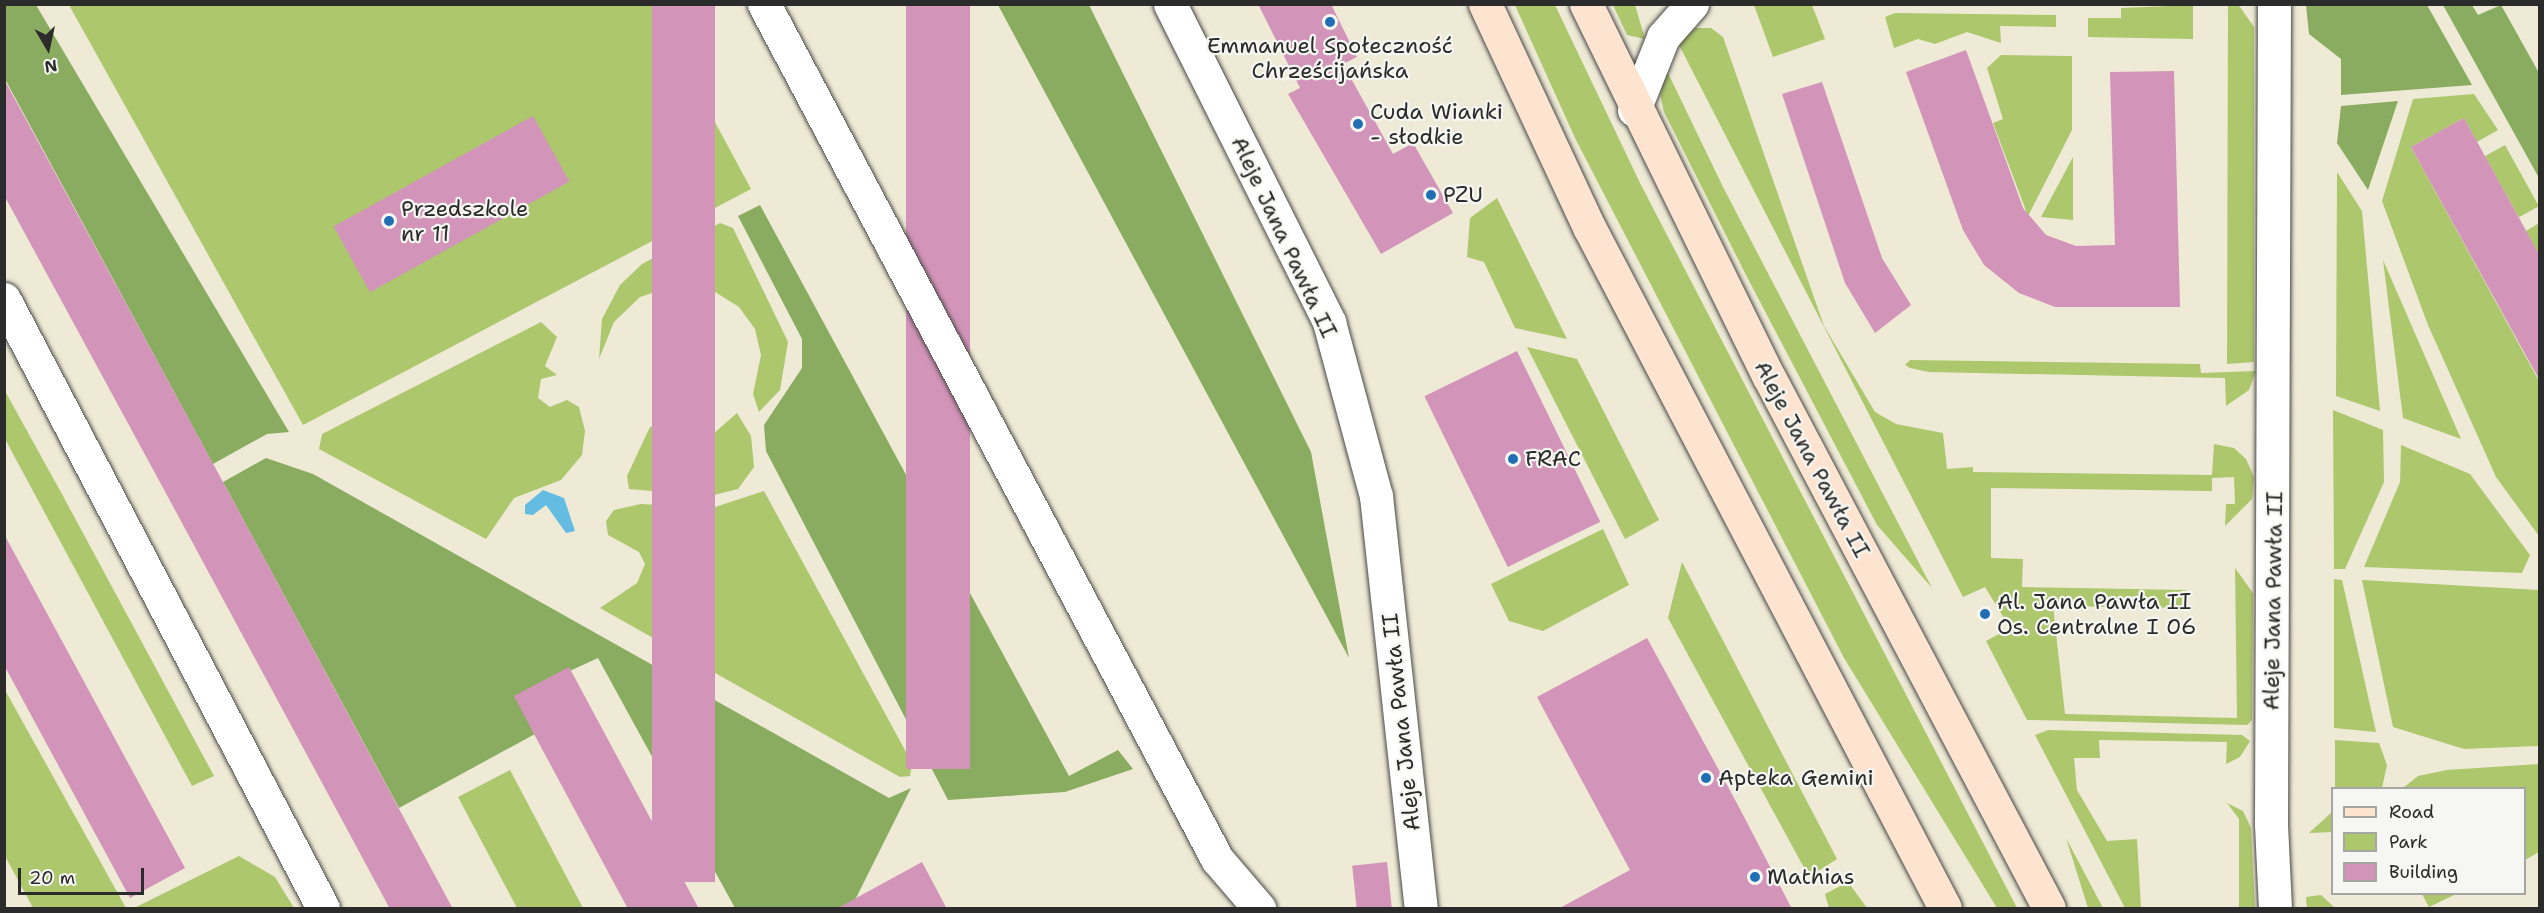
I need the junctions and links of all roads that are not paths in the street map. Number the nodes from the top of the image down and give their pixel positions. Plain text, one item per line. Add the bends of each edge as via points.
1 (764, 4) edge
2 (1170, 4) edge
3 (1485, 4) edge
4 (1586, 4) edge
5 (1692, 4) edge
6 (2274, 4) edge
7 (1634, 110) junction
8 (4, 299) edge
9 (323, 909) edge
10 (1259, 909) edge
11 (1421, 909) edge
12 (1945, 909) edge
13 (2049, 909) edge
14 (2275, 909) edge

1 - 10 street via 1218,859
2 - 11 street, Aleje Jana Pawła II via 1329,322 1376,496
3 - 12 main road via 1589,227
4 - 7 main road, Aleje Jana Pawła II
5 - 7 street via 1663,37
6 - 14 street, Aleje Jana Pawła II via 2271,824
7 - 13 main road, Aleje Jana Pawła II
8 - 9 street

